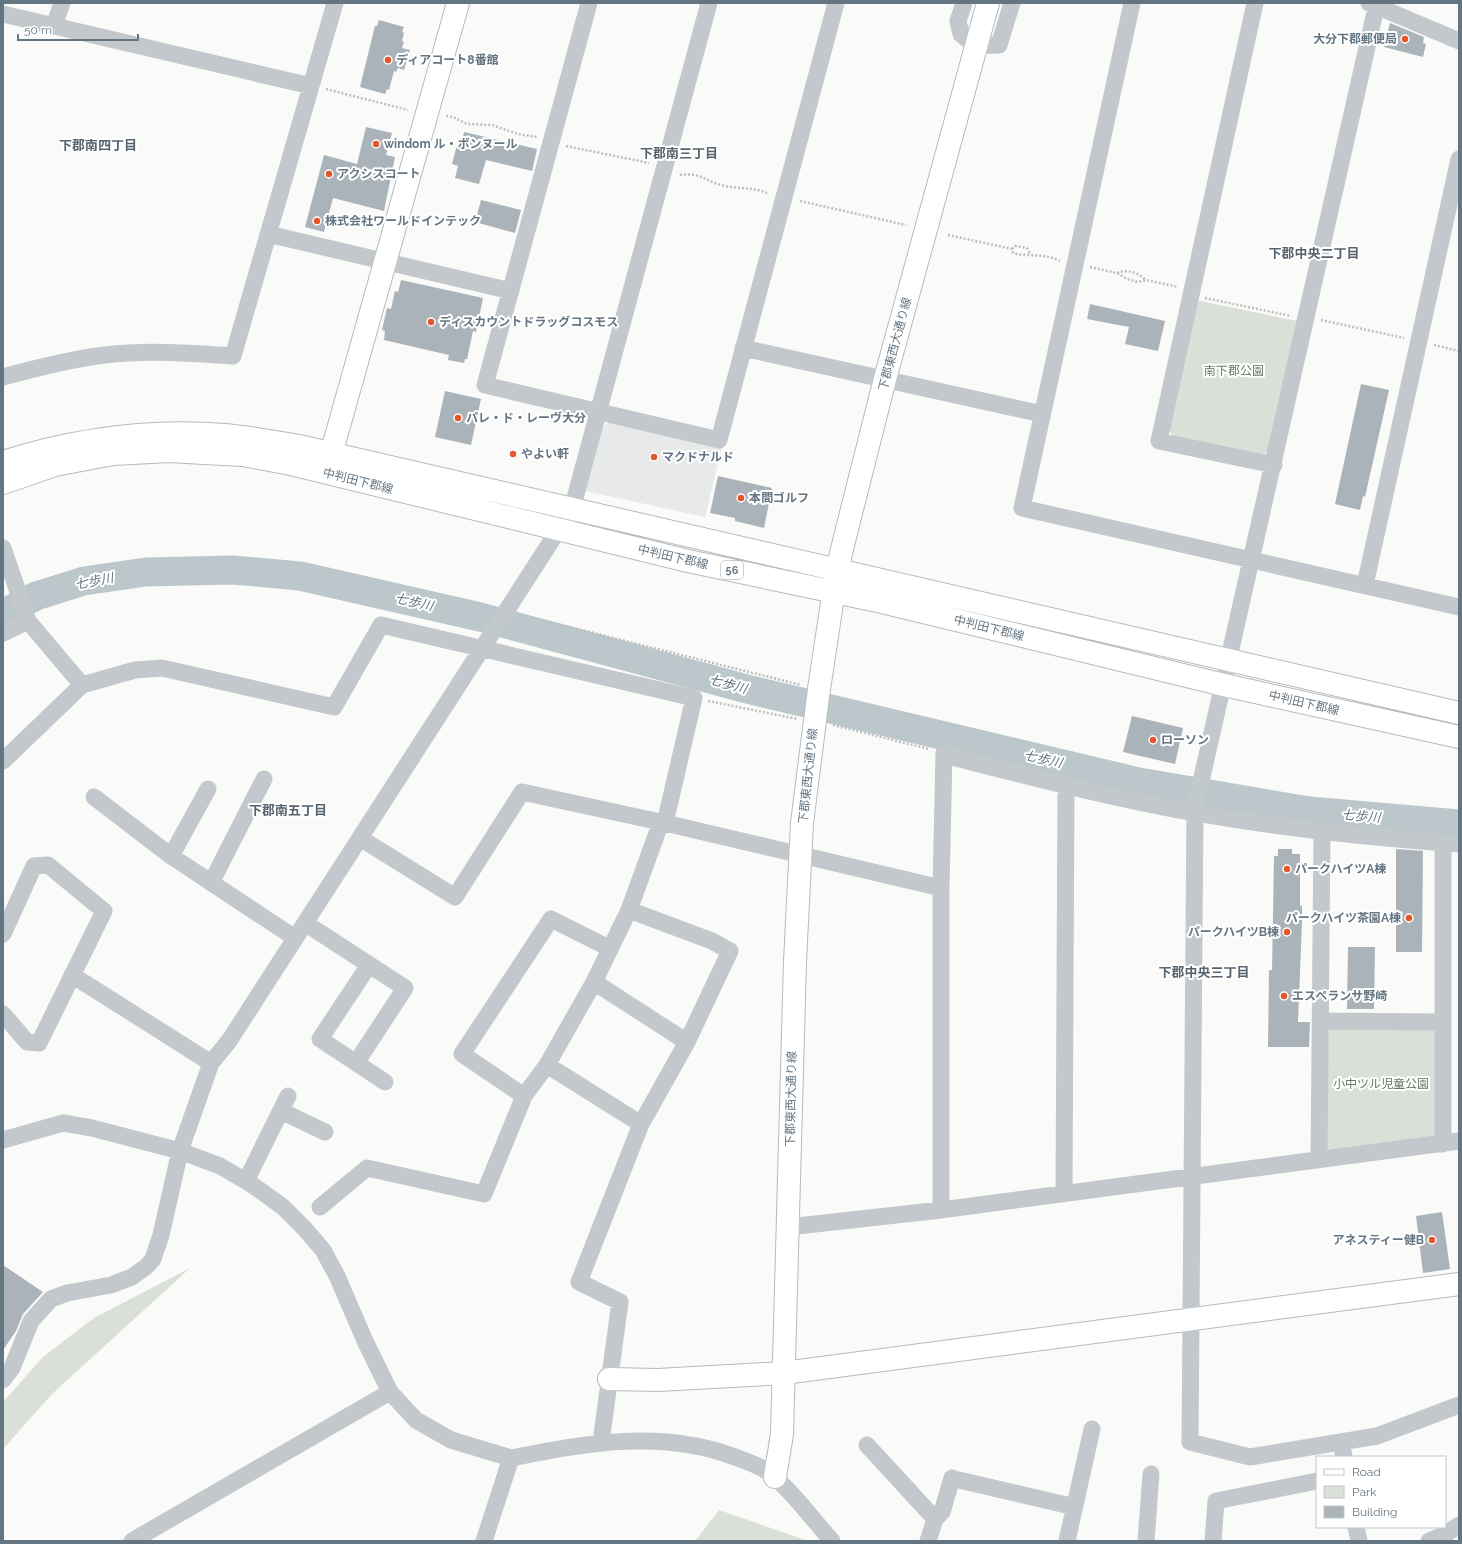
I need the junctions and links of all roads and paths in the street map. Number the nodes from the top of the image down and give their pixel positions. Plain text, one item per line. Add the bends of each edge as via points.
1 (62, 3) edge
2 (335, 3) edge
3 (458, 3) edge
4 (589, 3) edge
5 (709, 3) edge
6 (836, 3) edge
7 (964, 3) edge
8 (988, 3) edge
9 (1012, 3) edge
10 (1132, 3) edge
11 (1255, 3) edge
12 (1374, 4) edge
13 (3, 14) edge
14 (54, 26) junction
15 (1459, 41) edge
16 (976, 46) junction
17 (311, 86) junction
18 (412, 111) dead end
19 (441, 115) dead end
20 (539, 137) dead end
21 (563, 145) dead end
22 (1459, 158) edge
23 (651, 164) dead end
24 (677, 175) dead end
25 (772, 195) dead end
26 (799, 201) dead end
27 (906, 225) dead end
28 (268, 234) junction
29 (948, 235) dead end
30 (1012, 249) junction
31 (1030, 254) junction
32 (385, 262) junction
33 (1063, 262) dead end
34 (1086, 267) dead end
35 (1116, 273) junction
36 (1146, 280) junction
37 (1184, 288) dead end
38 (511, 291) junction
39 (1204, 298) dead end
40 (1299, 317) dead end
41 (1319, 320) dead end
42 (1405, 338) dead end
43 (1433, 345) dead end
44 (743, 348) junction
45 (1459, 351) edge
46 (3, 377) edge
47 (886, 380) junction
48 (598, 412) junction
49 (1042, 414) junction
50 (3, 462) edge
51 (328, 463) junction
52 (1274, 465) junction
53 (3, 483) edge
54 (572, 509) junction
55 (559, 528) junction
56 (3, 548) edge
57 (1252, 560) junction
58 (836, 581) junction
59 (1365, 586) junction
60 (1459, 606) edge
61 (505, 613) junction
62 (27, 618) junction
63 (3, 633) edge
64 (485, 644) junction
65 (1230, 660) junction
66 (82, 685) junction
67 (1224, 685) junction
68 (811, 687) junction
69 (694, 698) junction
70 (1459, 713) edge
71 (814, 722) junction
72 (1459, 738) edge
73 (944, 754) junction
74 (3, 761) edge
75 (264, 779) dead end
76 (1066, 786) junction
77 (208, 789) dead end
78 (94, 798) dead end
79 (1195, 810) junction
80 (663, 822) junction
81 (1322, 830) junction
82 (360, 838) junction
83 (1451, 844) edge
84 (171, 856) junction
85 (801, 856) junction
86 (211, 883) junction
87 (941, 888) junction
88 (629, 910) junction
89 (305, 923) junction
90 (3, 934) edge
91 (295, 938) junction
92 (609, 948) junction
93 (369, 965) junction
94 (72, 975) junction
95 (594, 982) junction
96 (3, 1014) edge
97 (1320, 1020) junction
98 (1443, 1022) junction
99 (687, 1042) junction
100 (211, 1063) junction
101 (356, 1063) junction
102 (547, 1065) junction
103 (385, 1082) dead end
104 (524, 1096) junction
105 (641, 1124) junction
106 (325, 1132) dead end
107 (3, 1140) edge
108 (1451, 1143) edge
109 (180, 1151) junction
110 (1319, 1160) junction
111 (1192, 1176) junction
112 (246, 1181) junction
113 (1064, 1194) junction
114 (320, 1207) dead end
115 (941, 1210) junction
116 (788, 1227) junction
117 (1459, 1284) edge
118 (1191, 1320) junction
119 (784, 1373) junction
120 (609, 1379) junction
121 (3, 1380) edge
122 (390, 1392) junction
123 (1459, 1405) edge
124 (1092, 1429) dead end
125 (601, 1442) junction
126 (867, 1445) dead end
127 (1342, 1450) edge
128 (511, 1458) junction
129 (1151, 1474) dead end
130 (775, 1477) junction
131 (1316, 1481) edge
132 (1075, 1507) junction
133 (935, 1519) junction
134 (1459, 1525) edge
135 (1356, 1528) edge
136 (139, 1539) edge
137 (484, 1541) edge
138 (832, 1541) edge
139 (928, 1541) edge
140 (1067, 1541) edge
141 (1146, 1541) edge
142 (1214, 1541) edge
143 (1359, 1541) edge
144 (1429, 1541) edge

1 - 14 street
2 - 17 street
3 - 32 main road
4 - 38 street
5 - 48 street
6 - 44 street
7 - 16 street via 958,22 960,34
8 - 16 main road, 下郡東西大通り線
9 - 16 street via 999,45
10 - 49 street
11 - 52 street via 1159,441
12 - 15 street
12 - 52 street
13 - 14 street
14 - 17 street
16 - 47 main road, 下郡東西大通り線
17 - 18 path
17 - 28 street
19 - 20 path via 453,117 467,124 492,125 518,134
21 - 23 path
22 - 59 street
24 - 25 path via 691,173 719,184 759,189
26 - 27 path
28 - 32 street
28 - 46 street via 233,356 193,353 105,355
29 - 30 path
30 - 31 path via 1013,253 1026,256
30 - 31 path via 1015,246 1027,248
31 - 33 path via 1054,257
32 - 38 street
32 - 51 main road
34 - 35 path
35 - 36 path via 1138,282
35 - 36 path via 1125,270 1139,274
36 - 37 path
38 - 48 street via 485,385
39 - 40 path
41 - 42 path
43 - 45 path
44 - 47 street
44 - 48 street via 719,440
47 - 49 street
47 - 58 main road, 下郡東西大通り線
48 - 54 street
49 - 57 street via 1022,508
50 - 51 main road, 中判田下郡線 / 56 via 104,437 168,433 225,435
51 - 53 main road, 中判田下郡線 / 56 via 170,451 113,454 55,465
51 - 54 main road, 中判田下郡線 / 56
51 - 55 main road, 中判田下郡線 / 56 via 416,496
52 - 57 street
54 - 55 street
54 - 58 main road, 中判田下郡線 / 56
55 - 58 main road, 中判田下郡線 / 56 via 688,560
55 - 61 street
56 - 62 street
57 - 59 street
57 - 65 street
58 - 65 main road, 中判田下郡線 / 56
58 - 67 main road, 中判田下郡線 / 56
58 - 68 main road, 下郡東西大通り線
59 - 60 street
61 - 64 street
61 - 68 path
62 - 63 street
62 - 66 street
64 - 66 street via 381,625 334,707 162,668 135,670
64 - 69 street
64 - 82 street
65 - 67 street
65 - 70 main road, 中判田下郡線 / 56
66 - 74 street
67 - 72 main road, 中判田下郡線 / 56
67 - 79 street
68 - 71 main road, 下郡東西大通り線
69 - 71 path
69 - 80 street
71 - 73 path
71 - 85 main road, 下郡東西大通り線
73 - 76 street
73 - 87 street
75 - 86 street
76 - 79 street
76 - 113 street
77 - 84 street
78 - 84 street
79 - 81 street
79 - 111 street
80 - 82 street via 522,792 455,897
80 - 85 street
80 - 88 street
81 - 83 street
81 - 97 street
82 - 89 street
83 - 98 street
84 - 86 street
85 - 87 street
85 - 116 main road, 下郡東西大通り線 via 792,1015
86 - 91 street
87 - 115 street
88 - 92 street
88 - 99 street via 712,941 730,951
89 - 91 street
89 - 93 street
90 - 94 street via 34,866 48,865 104,911
91 - 100 street via 229,1041
92 - 95 street
92 - 104 street via 551,919 462,1054
93 - 101 street via 320,1039
93 - 101 street via 405,988
94 - 96 street via 39,1043 27,1042
94 - 100 street
95 - 99 street
95 - 102 street
97 - 98 street
97 - 110 street
98 - 108 street
99 - 105 street
100 - 109 street
101 - 103 street
102 - 104 street
102 - 105 street
104 - 114 street via 484,1194 367,1168
105 - 120 street via 579,1282 620,1302
106 - 112 street via 284,1104
107 - 109 street via 63,1123
108 - 110 street
109 - 112 street via 220,1166
109 - 121 street via 161,1235 153,1258 147,1266 132,1277 111,1285 58,1295 51,1299 31,1321 12,1368
110 - 111 street
111 - 113 street
111 - 118 street
112 - 122 street via 283,1207 323,1250
113 - 115 street
115 - 116 street
116 - 119 main road, 下郡東西大通り線
117 - 118 main road
118 - 119 main road
118 - 127 street via 1190,1442 1250,1457
119 - 120 main road via 658,1380
119 - 130 main road, 下郡東西大通り線 via 782,1434
120 - 125 street
122 - 128 street via 416,1420 451,1440
122 - 136 street
123 - 127 street
124 - 132 street
125 - 128 street
125 - 130 street via 675,1442 718,1451 753,1464
126 - 133 street
128 - 137 street
129 - 141 street
130 - 138 street
131 - 142 street via 1216,1501
132 - 133 street via 956,1479 942,1512
132 - 140 street
133 - 139 street
134 - 144 street
135 - 143 street

